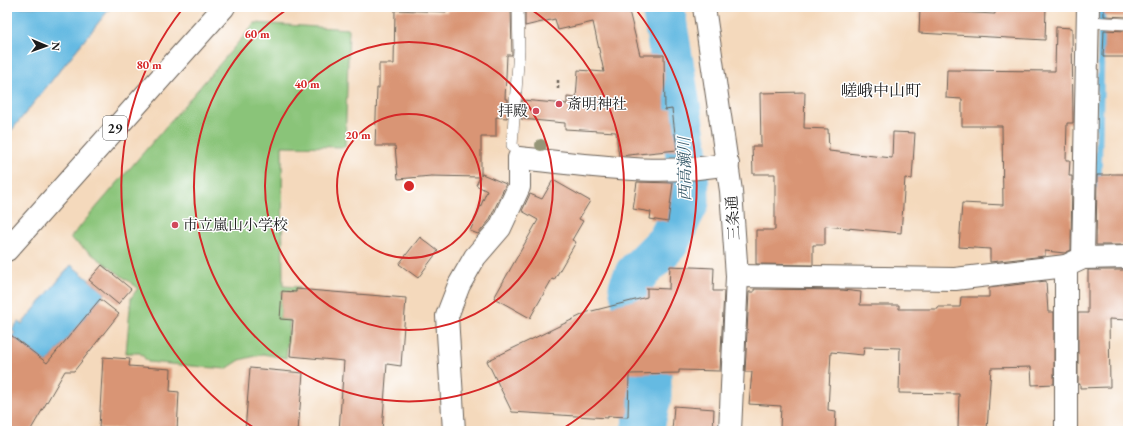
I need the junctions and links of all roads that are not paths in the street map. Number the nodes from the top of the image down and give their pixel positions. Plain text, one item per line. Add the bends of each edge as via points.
1 (224, 7) edge
2 (518, 7) edge
3 (704, 7) edge
4 (1088, 15) edge
5 (1128, 24) edge
6 (519, 158) junction
7 (728, 164) junction
8 (7, 250) edge
9 (1128, 257) edge
10 (1074, 262) junction
11 (737, 276) junction
12 (454, 431) edge
13 (730, 431) edge
14 (1066, 431) edge

1 - 8 street, 29
2 - 6 lane via 519,50 512,145
3 - 7 street, 三条通
4 - 5 lane
4 - 10 street
6 - 7 street via 652,171
6 - 12 street via 520,187 500,228 475,257 447,316
7 - 11 street, 三条通
9 - 10 street
10 - 11 street via 955,279
10 - 14 street
11 - 13 street, 三条通

